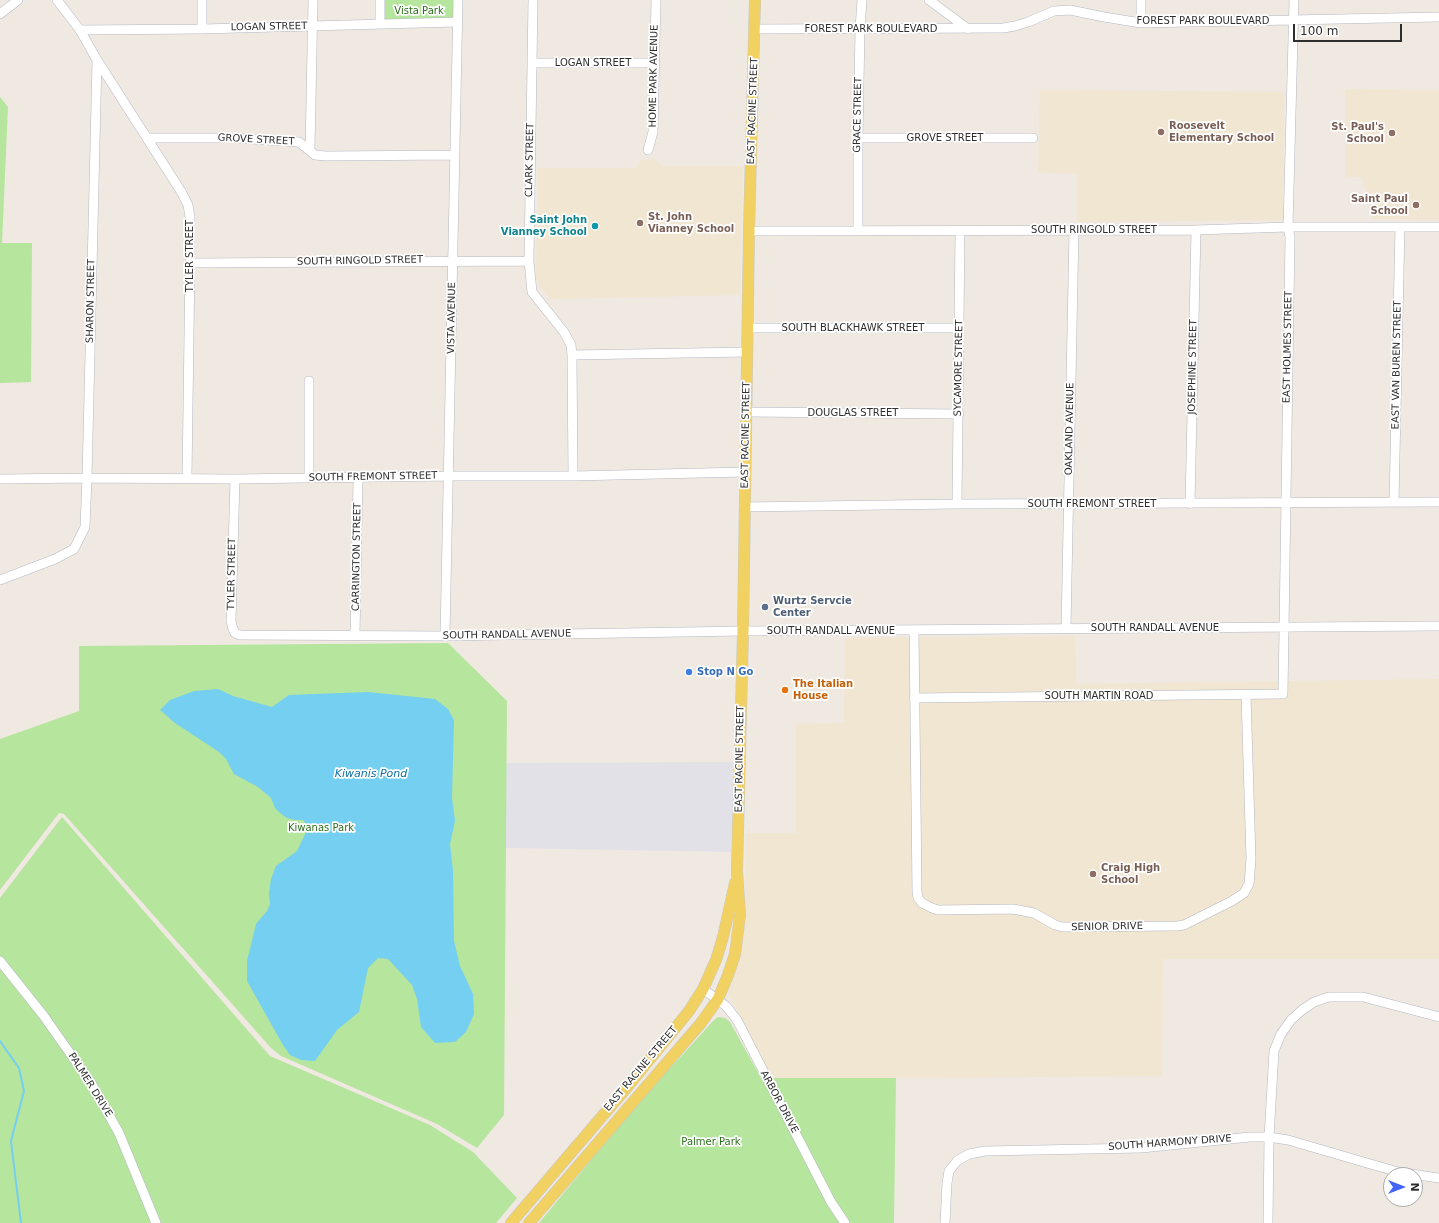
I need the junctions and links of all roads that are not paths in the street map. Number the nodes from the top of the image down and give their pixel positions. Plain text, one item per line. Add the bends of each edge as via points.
1 (18, 0) edge
2 (57, 0) edge
3 (202, 0) edge
4 (313, 0) edge
5 (380, 0) edge
6 (458, 0) edge
7 (533, 0) edge
8 (656, 0) edge
9 (755, 0) edge
10 (862, 0) edge
11 (929, 0) edge
12 (1141, 0) edge
13 (1294, 0) edge
14 (0, 14) edge
15 (1439, 17) edge
16 (1294, 20) junction
17 (457, 22) junction
18 (380, 23) junction
19 (1141, 23) junction
20 (312, 26) junction
21 (202, 29) junction
22 (755, 29) junction
23 (860, 29) junction
24 (968, 29) junction
25 (80, 30) junction
26 (97, 60) junction
27 (532, 63) junction
28 (655, 63) junction
29 (147, 138) junction
30 (858, 138) junction
31 (1033, 138) dead end
32 (310, 150) junction
33 (648, 150) dead end
34 (455, 154) junction
35 (1400, 227) junction
36 (1439, 227) edge
37 (1288, 228) junction
38 (1074, 230) junction
39 (1196, 230) junction
40 (749, 231) junction
41 (858, 231) junction
42 (960, 231) junction
43 (453, 260) junction
44 (529, 261) junction
45 (190, 263) junction
46 (748, 328) junction
47 (959, 328) junction
48 (747, 352) junction
49 (572, 355) junction
50 (310, 381) dead end
51 (747, 412) junction
52 (959, 414) junction
53 (745, 472) junction
54 (448, 476) junction
55 (573, 476) junction
56 (87, 478) junction
57 (187, 478) junction
58 (308, 478) junction
59 (358, 478) junction
60 (0, 479) edge
61 (235, 479) junction
62 (1286, 502) junction
63 (1394, 502) junction
64 (1439, 502) edge
65 (957, 504) junction
66 (1069, 504) junction
67 (1190, 504) junction
68 (744, 507) junction
69 (0, 580) edge
70 (231, 621) joint
71 (1439, 626) edge
72 (1283, 627) junction
73 (1066, 629) junction
74 (914, 630) junction
75 (743, 631) junction
76 (355, 636) junction
77 (445, 636) junction
78 (1283, 694) joint
79 (1246, 695) junction
80 (914, 698) junction
81 (737, 870) junction
82 (0, 961) edge
83 (703, 989) junction
84 (718, 1000) junction
85 (1439, 1017) edge
86 (1269, 1136) junction
87 (1439, 1178) edge
88 (944, 1221) edge
89 (156, 1223) edge
90 (512, 1223) edge
91 (529, 1223) edge
92 (845, 1223) edge
93 (1268, 1223) edge

1 - 14 street
2 - 25 street, TYLER STREET
3 - 21 street
4 - 20 street
5 - 18 street
6 - 17 street, VISTA AVENUE
7 - 27 street, CLARK STREET
8 - 28 street, HOME PARK AVENUE
9 - 22 main road, EAST RACINE STREET
10 - 23 street, GRACE STREET
11 - 24 street
12 - 19 street
13 - 16 street, EAST HOLMES STREET
15 - 16 street, FOREST PARK BOULEVARD
16 - 19 street, FOREST PARK BOULEVARD
16 - 37 street, EAST HOLMES STREET
17 - 18 street, LOGAN STREET
17 - 34 street, VISTA AVENUE
18 - 20 street, LOGAN STREET
19 - 24 street, FOREST PARK BOULEVARD via 1070,10 1054,11 1015,26
20 - 21 street, LOGAN STREET
20 - 32 street
21 - 25 street, LOGAN STREET
22 - 23 street, FOREST PARK BOULEVARD
22 - 40 main road, EAST RACINE STREET
23 - 24 street, FOREST PARK BOULEVARD
23 - 30 street, GRACE STREET
25 - 26 street, TYLER STREET
26 - 29 street, TYLER STREET
26 - 56 street, SHARON STREET
27 - 28 street, LOGAN STREET
27 - 44 street, CLARK STREET
28 - 33 street, HOME PARK AVENUE via 653,132
29 - 32 street, GROVE STREET via 237,138 299,142
29 - 45 street, TYLER STREET via 188,205
30 - 31 street, GROVE STREET
30 - 41 street, GRACE STREET
32 - 34 street, GROVE STREET via 315,155 326,156
34 - 43 street, VISTA AVENUE
35 - 36 street, SOUTH RINGOLD STREET
35 - 37 street, SOUTH RINGOLD STREET
35 - 63 street, EAST VAN BUREN STREET
37 - 39 street, SOUTH RINGOLD STREET
37 - 62 street, EAST HOLMES STREET via 1290,237
38 - 39 street, SOUTH RINGOLD STREET
38 - 42 street, SOUTH RINGOLD STREET
38 - 66 street, OAKLAND AVENUE
39 - 67 street, JOSEPHINE STREET
40 - 41 street, SOUTH RINGOLD STREET
40 - 46 main road, EAST RACINE STREET
41 - 42 street, SOUTH RINGOLD STREET
42 - 47 street, SYCAMORE STREET
43 - 44 street, SOUTH RINGOLD STREET
43 - 45 street, SOUTH RINGOLD STREET
43 - 54 street, VISTA AVENUE
44 - 49 street, CLARK STREET via 532,292 564,332
45 - 57 street, TYLER STREET
46 - 47 street, SOUTH BLACKHAWK STREET
46 - 48 main road, EAST RACINE STREET
47 - 52 street, SYCAMORE STREET
48 - 49 street
48 - 51 main road, EAST RACINE STREET
49 - 55 street, CLARK STREET
50 - 58 street
51 - 52 street, DOUGLAS STREET
51 - 53 main road, EAST RACINE STREET
52 - 65 street, SYCAMORE STREET
53 - 55 street, SOUTH FREMONT STREET
53 - 68 main road, EAST RACINE STREET
54 - 55 street, SOUTH FREMONT STREET
54 - 59 street, SOUTH FREMONT STREET
54 - 77 street, VISTA AVENUE
56 - 57 street, SOUTH FREMONT STREET
56 - 60 street, SOUTH FREMONT STREET
56 - 69 street, SHARON STREET via 85,527 74,549 56,559
57 - 61 street, SOUTH FREMONT STREET
58 - 59 street, SOUTH FREMONT STREET
58 - 61 street, SOUTH FREMONT STREET
59 - 76 street, CARRINGTON STREET
61 - 70 street, TYLER STREET
62 - 63 street, SOUTH FREMONT STREET
62 - 67 street, SOUTH FREMONT STREET
62 - 72 street, EAST HOLMES STREET
63 - 64 street, SOUTH FREMONT STREET
65 - 66 street, SOUTH FREMONT STREET
65 - 68 street, SOUTH FREMONT STREET
66 - 67 street, SOUTH FREMONT STREET
66 - 73 street, OAKLAND AVENUE
68 - 75 main road, EAST RACINE STREET
70 - 76 street, SOUTH RANDALL AVENUE via 235,633 240,635
71 - 72 street, SOUTH RANDALL AVENUE
72 - 73 street, SOUTH RANDALL AVENUE
72 - 78 street, EAST HOLMES STREET
73 - 74 street, SOUTH RANDALL AVENUE
74 - 75 street, SOUTH RANDALL AVENUE
74 - 80 street, SENIOR DRIVE
75 - 77 street, SOUTH RANDALL AVENUE
75 - 81 main road, EAST RACINE STREET
76 - 77 street, SOUTH RANDALL AVENUE
78 - 79 street, SOUTH MARTIN ROAD
79 - 80 street, SOUTH MARTIN ROAD
79 - 80 street, SENIOR DRIVE via 1251,859 1247,889 1232,900 1184,925 1078,927 1055,925 1034,913 1013,909 938,910 922,903 918,898
81 - 83 main road, EAST RACINE STREET via 719,952
81 - 84 main road, EAST RACINE STREET via 739,933 733,961
82 - 89 street, PALMER DRIVE via 91,1083 119,1134
83 - 84 street, ARBOR DRIVE
83 - 90 main road, EAST RACINE STREET via 676,1028
84 - 91 main road, EAST RACINE STREET
84 - 92 street, ARBOR DRIVE via 737,1020 831,1202
85 - 86 street via 1363,997 1329,997 1314,1002 1302,1010 1281,1034 1274,1051
86 - 87 street, SOUTH HARMONY DRIVE via 1398,1172
86 - 88 street, SOUTH HARMONY DRIVE via 1141,1148 998,1150 970,1154 957,1161 949,1171
86 - 93 street

